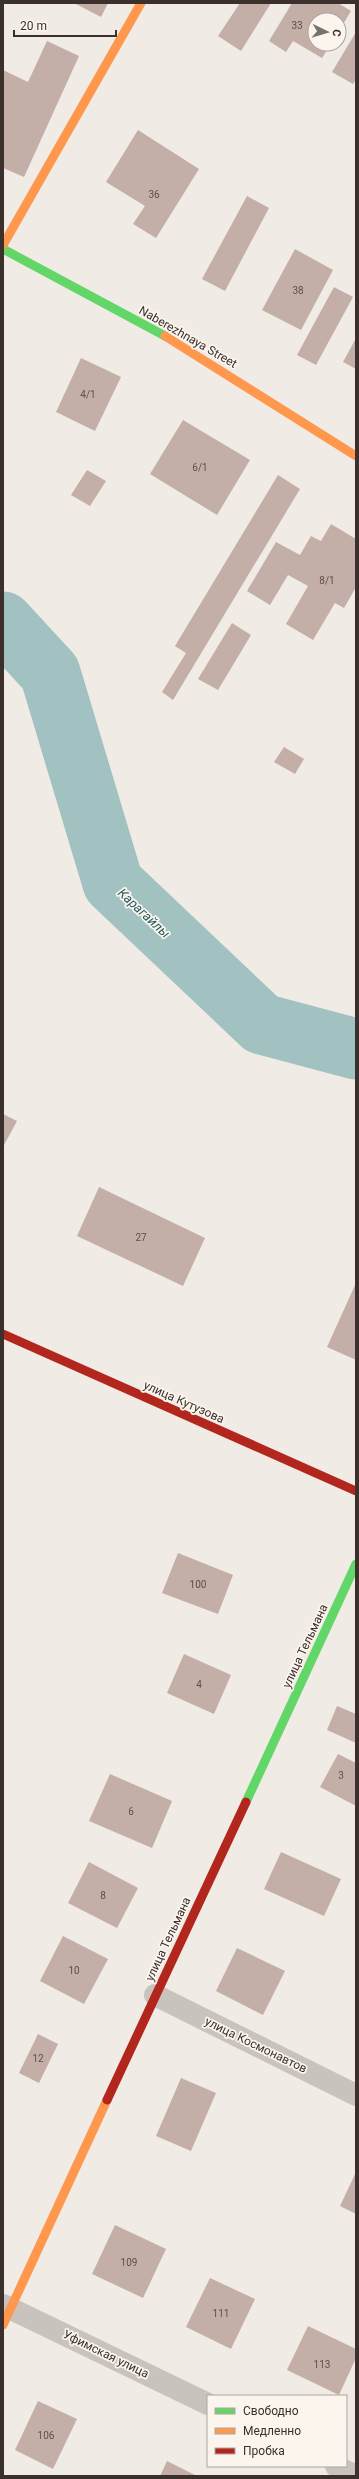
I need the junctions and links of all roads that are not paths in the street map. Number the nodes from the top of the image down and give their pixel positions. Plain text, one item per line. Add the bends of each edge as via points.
1 (141, 3) edge
2 (3, 245) edge
3 (3, 249) edge
4 (356, 456) edge
5 (3, 1334) edge
6 (356, 1491) edge
7 (356, 1564) edge
8 (156, 1995) junction
9 (356, 2095) edge
10 (5, 2313) edge
11 (207, 2404) edge
12 (338, 2467) edge
13 (356, 2476) edge

1 - 2 street
3 - 4 street, Naberezhnaya Street via 180,344
5 - 6 street, улица Кутузова
7 - 8 street, улица Тельмана
8 - 9 street, улица Космонавтов
8 - 10 street, улица Тельмана
10 - 11 street, Уфимская улица
12 - 13 street

